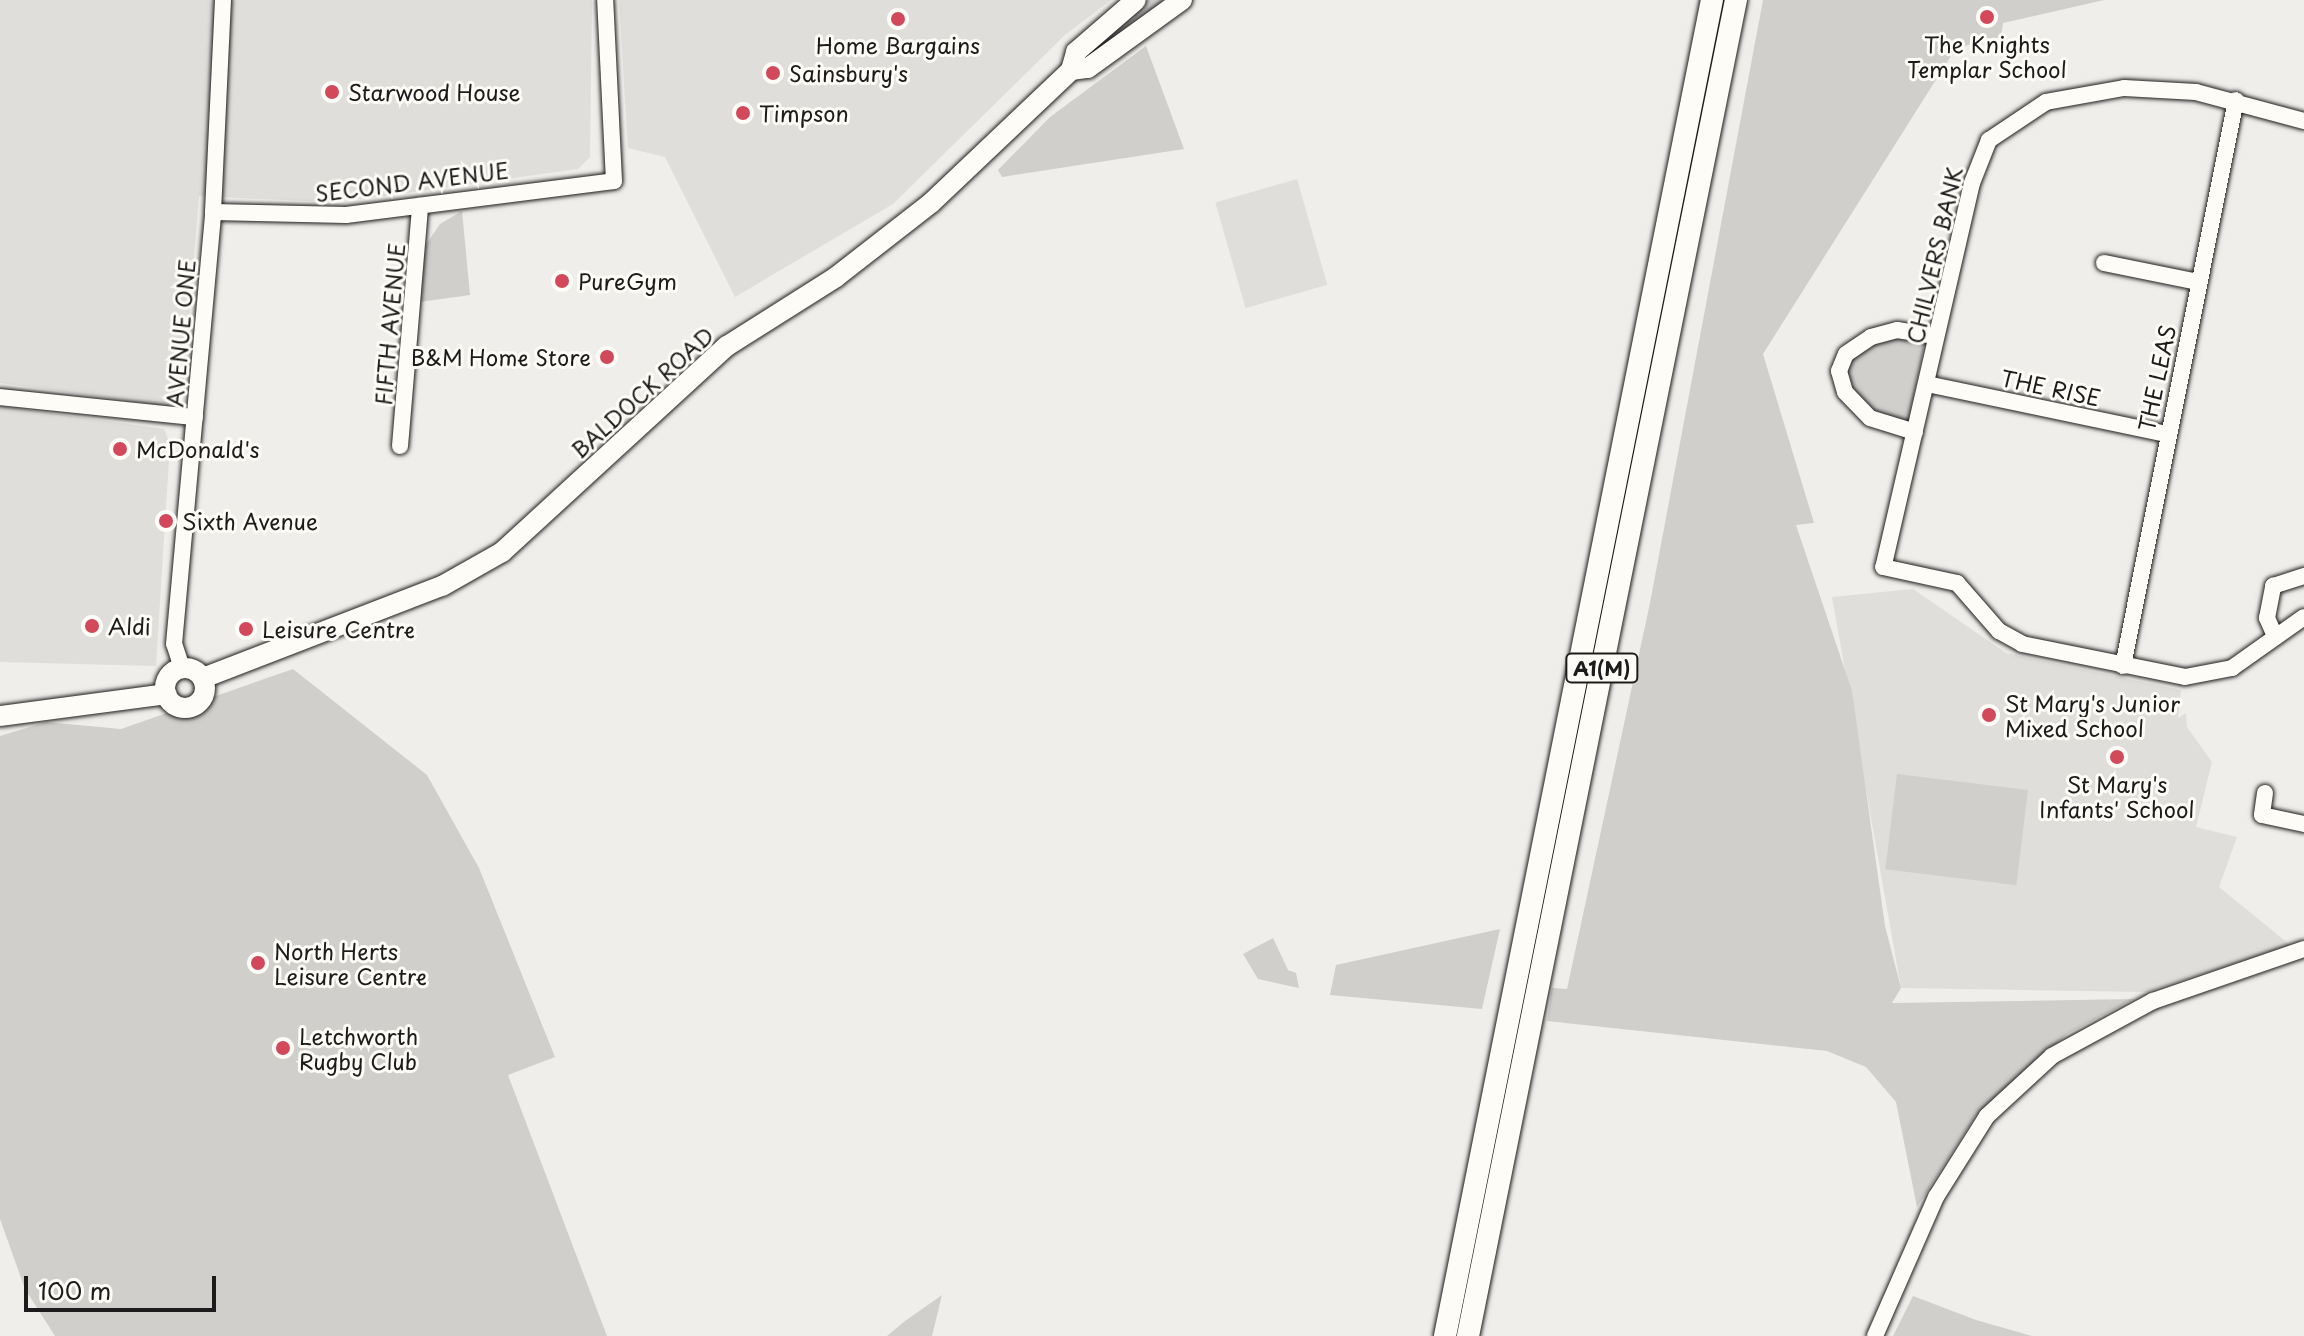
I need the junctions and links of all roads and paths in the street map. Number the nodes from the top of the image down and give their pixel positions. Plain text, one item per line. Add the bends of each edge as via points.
1 (223, 0) edge
2 (605, 0) edge
3 (1136, 0) edge
4 (1182, 0) edge
5 (1712, 0) edge
6 (1736, 0) edge
7 (1071, 70) junction
8 (2236, 100) junction
9 (2304, 121) edge
10 (420, 206) junction
11 (213, 212) junction
12 (2104, 263) dead end
13 (2198, 282) junction
14 (1936, 336) junction
15 (1927, 384) junction
16 (0, 397) edge
17 (195, 417) junction
18 (1915, 432) junction
19 (2166, 434) junction
20 (400, 446) dead end
21 (2304, 576) edge
22 (2304, 617) edge
23 (2275, 636) junction
24 (2123, 666) junction
25 (182, 668) junction
26 (203, 678) junction
27 (167, 694) junction
28 (0, 716) edge
29 (2265, 793) dead end
30 (2304, 824) edge
31 (2304, 949) edge
32 (1445, 1336) edge
33 (1468, 1336) edge
34 (1875, 1336) edge

1 - 11 street, AVENUE ONE
2 - 10 street, SECOND AVENUE via 614,181
3 - 7 main road, BALDOCK ROAD via 1076,52
4 - 7 main road, BALDOCK ROAD via 1088,68
5 - 32 highway, A1(M)
6 - 33 highway, A1(M)
7 - 26 main road, BALDOCK ROAD via 888,239 727,346 502,552 442,586
8 - 9 street, CHILVERS BANK
8 - 13 street, THE LEAS
8 - 14 street, CHILVERS BANK via 2161,87 2084,92 2033,107 1995,135 1976,169
10 - 11 street, SECOND AVENUE via 346,215
10 - 20 street, FIFTH AVENUE
11 - 17 street, AVENUE ONE
12 - 13 street
13 - 19 street, THE LEAS
14 - 15 street, CHILVERS BANK
14 - 18 street via 1897,330 1871,337 1846,354 1839,371 1845,392 1870,418
15 - 18 street, CHILVERS BANK
15 - 19 street, THE RISE
16 - 17 street
17 - 25 street, AVENUE ONE via 174,644
18 - 24 street, CHILVERS BANK via 1883,567 1957,583 1999,631 2022,644
19 - 24 street, THE LEAS
21 - 23 street via 2273,586 2267,618
22 - 23 street
23 - 24 street via 2213,677
25 - 26 main road
25 - 27 main road via 167,681
26 - 27 main road via 205,692 191,707
27 - 28 main road
29 - 30 street via 2262,815
31 - 34 street via 2153,1001 2052,1056 1987,1116 1936,1197

